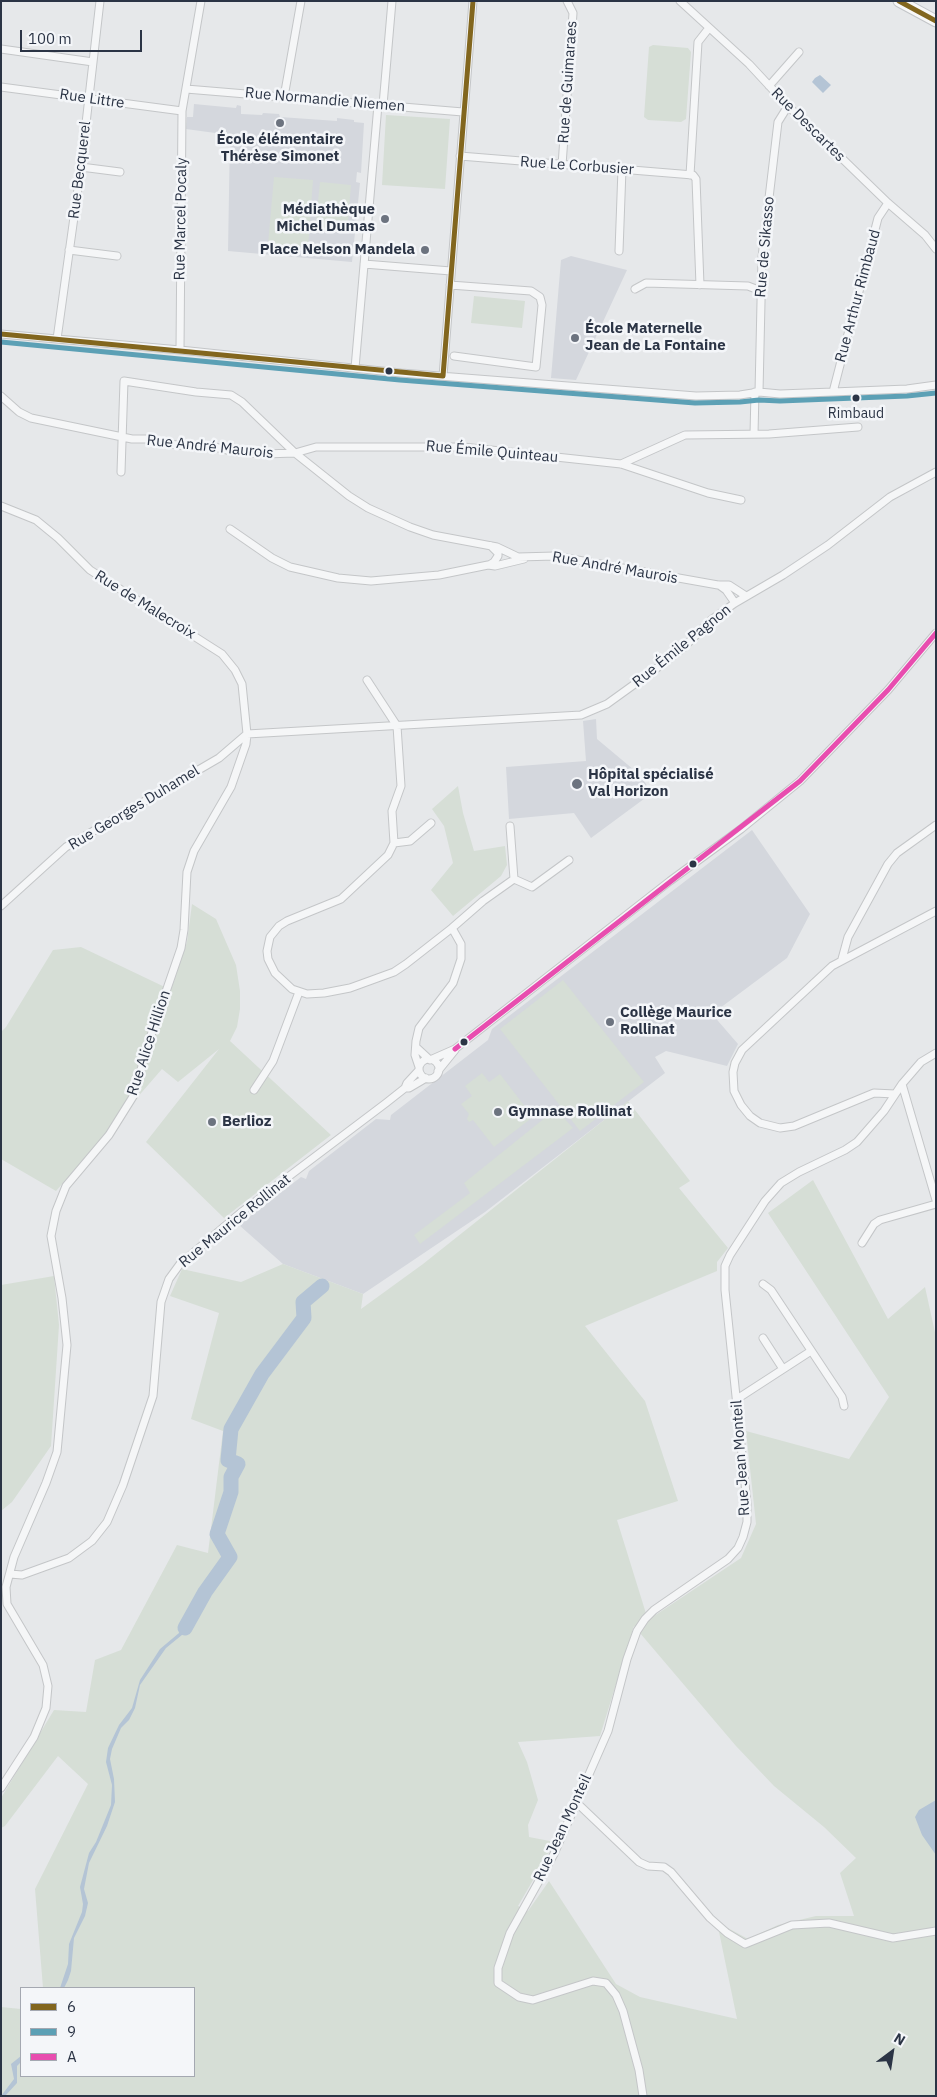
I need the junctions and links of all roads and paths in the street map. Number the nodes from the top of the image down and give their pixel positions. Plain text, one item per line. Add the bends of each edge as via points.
1 (100, 1) edge
2 (201, 1) edge
3 (301, 1) edge
4 (392, 1) edge
5 (473, 1) edge
6 (567, 1) edge
7 (680, 1) edge
8 (899, 1) edge
9 (936, 21) edge
10 (709, 28) junction
11 (1, 49) edge
12 (800, 52) dead end
13 (93, 62) junction
14 (1, 86) edge
15 (770, 86) junction
16 (186, 89) junction
17 (284, 97) junction
18 (88, 99) junction
19 (380, 105) junction
20 (788, 106) junction
21 (182, 111) junction
22 (463, 112) junction
23 (460, 156) junction
24 (562, 164) junction
25 (81, 167) junction
26 (622, 169) junction
27 (120, 172) dead end
28 (691, 175) junction
29 (888, 203) junction
30 (936, 249) edge
31 (69, 250) junction
32 (619, 251) dead end
33 (116, 256) dead end
34 (364, 268) junction
35 (451, 271) junction
36 (450, 285) junction
37 (700, 285) junction
38 (635, 289) dead end
39 (761, 291) junction
40 (1, 334) edge
41 (58, 340) junction
42 (180, 350) junction
43 (454, 356) dead end
44 (355, 368) junction
45 (443, 376) junction
46 (936, 385) edge
47 (757, 392) junction
48 (833, 392) junction
49 (1, 396) edge
50 (858, 427) dead end
51 (754, 434) junction
52 (122, 437) junction
53 (295, 453) junction
54 (622, 464) junction
55 (122, 472) dead end
56 (936, 472) edge
57 (741, 500) dead end
58 (1, 506) edge
59 (230, 529) dead end
60 (490, 545) junction
61 (527, 558) junction
62 (488, 565) junction
63 (718, 585) junction
64 (746, 596) junction
65 (735, 603) junction
66 (936, 633) edge
67 (367, 680) dead end
68 (397, 726) junction
69 (247, 734) junction
70 (432, 823) dead end
71 (510, 826) dead end
72 (936, 826) edge
73 (394, 843) junction
74 (569, 860) dead end
75 (514, 880) junction
76 (1, 906) edge
77 (936, 911) edge
78 (452, 928) junction
79 (842, 959) junction
80 (299, 992) junction
81 (416, 1047) junction
82 (455, 1049) junction
83 (936, 1053) edge
84 (430, 1060) junction
85 (419, 1069) junction
86 (438, 1071) junction
87 (426, 1078) junction
88 (902, 1084) junction
89 (406, 1088) junction
90 (254, 1090) dead end
91 (895, 1094) junction
92 (936, 1200) edge
93 (936, 1204) edge
94 (862, 1244) dead end
95 (763, 1284) dead end
96 (763, 1338) dead end
97 (811, 1351) junction
98 (784, 1369) junction
99 (737, 1399) junction
100 (844, 1406) dead end
101 (10, 1574) junction
102 (1, 1788) edge
103 (576, 1802) junction
104 (936, 1931) edge
105 (643, 2096) edge

1 - 13 street, Rue Becquerel
2 - 16 street, Rue Marcel Pocaly
3 - 17 street
4 - 19 street
5 - 22 street
6 - 24 street, Rue de Guimaraes via 573,13
7 - 10 street, Rue Descartes
8 - 9 main road
10 - 15 street, Rue Descartes
10 - 28 street via 698,42
11 - 13 street
12 - 15 street
13 - 18 street, Rue Becquerel
14 - 18 street, Rue Littre
15 - 20 street, Rue Descartes
16 - 17 street, Rue Normandie Niemen
16 - 21 street, Rue Marcel Pocaly
17 - 19 street, Rue Normandie Niemen
18 - 21 street, Rue Littre
18 - 25 street, Rue Becquerel
19 - 22 street, Rue Normandie Niemen
19 - 34 street
20 - 29 street, Rue Descartes
20 - 39 street, Rue de Sikasso via 778,122
21 - 42 street, Rue Marcel Pocaly
22 - 23 street
23 - 24 street, Rue Le Corbusier
23 - 35 street
24 - 26 street, Rue Le Corbusier
25 - 27 street
25 - 31 street, Rue Becquerel
26 - 28 street, Rue Le Corbusier
26 - 32 street
28 - 37 street via 696,179
29 - 30 street, Rue Descartes
29 - 48 street, Rue Arthur Rimbaud via 878,218
31 - 33 street
31 - 41 street, Rue Becquerel
34 - 35 street
34 - 44 street
35 - 36 street
36 - 43 street via 531,291 540,297 542,305 536,367
36 - 45 street
37 - 38 street via 646,283
37 - 39 street via 748,286
39 - 47 street, Rue de Sikasso
40 - 41 street
41 - 42 street
42 - 44 street
44 - 45 street
45 - 47 street via 696,396 740,396
46 - 48 street
47 - 48 street
47 - 51 street, Rue de Sikasso
49 - 52 street, Rue André Maurois via 31,418
50 - 51 street
51 - 54 street via 685,435
52 - 53 street, Rue André Maurois via 210,446 236,452
52 - 53 street via 124,381 231,395
52 - 55 street
53 - 54 street, Rue Émile Quinteau via 316,447 444,446
53 - 60 street, Rue André Maurois via 349,496 390,519 433,535
54 - 57 street, Rue Émile Quinteau via 708,494
56 - 64 street, Rue Émile Pagnon via 890,497 828,545
58 - 69 street, Rue de Malecroix via 36,520 90,570 222,654 242,684
59 - 62 street via 290,567 338,578 391,580
60 - 61 street, Rue André Maurois
60 - 62 street via 498,556
61 - 62 street
61 - 63 street, Rue André Maurois via 555,556
63 - 64 street, Rue André Maurois via 729,585
63 - 65 street
64 - 65 street, Rue Émile Pagnon
65 - 68 street, Rue Émile Pagnon via 645,677 607,704 581,715
66 - 82 street via 888,690 800,781
67 - 68 street
68 - 69 street, Rue Émile Pagnon
68 - 73 street via 401,786 392,811
69 - 76 street, Rue Georges Duhamel via 219,758 66,847
69 - 101 street, Rue Alice Hillion via 232,787 194,851 187,872 181,948 134,1095 109,1135 66,1186 56,1211 51,1236 67,1344 58,1444
70 - 73 street via 410,841
71 - 75 street
72 - 79 street via 888,864 848,937
73 - 80 street via 388,855 341,899 286,921 274,932 267,951 271,966 287,986
74 - 75 street via 532,887
75 - 78 street
77 - 79 street
78 - 80 street via 394,972 350,988 324,993
78 - 81 street via 461,944 458,969 447,992 419,1028
79 - 91 street via 742,1050 733,1072 737,1099 760,1123 780,1128 794,1126 874,1093
80 - 90 street via 273,1061
81 - 84 street
81 - 85 street
82 - 84 street
82 - 86 street
83 - 88 street, Rue Jean Monteil via 921,1062
84 - 85 street via 422,1062
84 - 86 street
85 - 87 street via 421,1076
85 - 89 street, Rue Maurice Rollinat
86 - 87 street via 435,1077
87 - 89 street, Rue Maurice Rollinat
88 - 91 street, Rue Jean Monteil
88 - 92 street
89 - 101 street, Rue Maurice Rollinat via 243,1211 180,1264 169,1279 161,1302 153,1396 107,1522 88,1545 69,1558 22,1575
91 - 99 street, Rue Jean Monteil via 857,1142 781,1183 765,1201 730,1255 724,1274
93 - 94 street via 880,1220
95 - 97 street
96 - 98 street
97 - 98 street
97 - 100 street via 842,1397
98 - 99 street
99 - 103 street, Rue Jean Monteil via 747,1503 747,1522 738,1548 728,1559 654,1610 637,1631 608,1731
101 - 102 street, Rue Alice Hillion via 6,1587 7,1604 43,1666 48,1686 46,1708 34,1737
103 - 104 street via 639,1862 664,1867 671,1872 710,1918 745,1944 802,1924 829,1923 893,1938
103 - 105 street, Rue Jean Monteil via 554,1854 510,1933 498,1968 498,1983 519,1997 533,2000 592,1981 606,1982 623,2011

